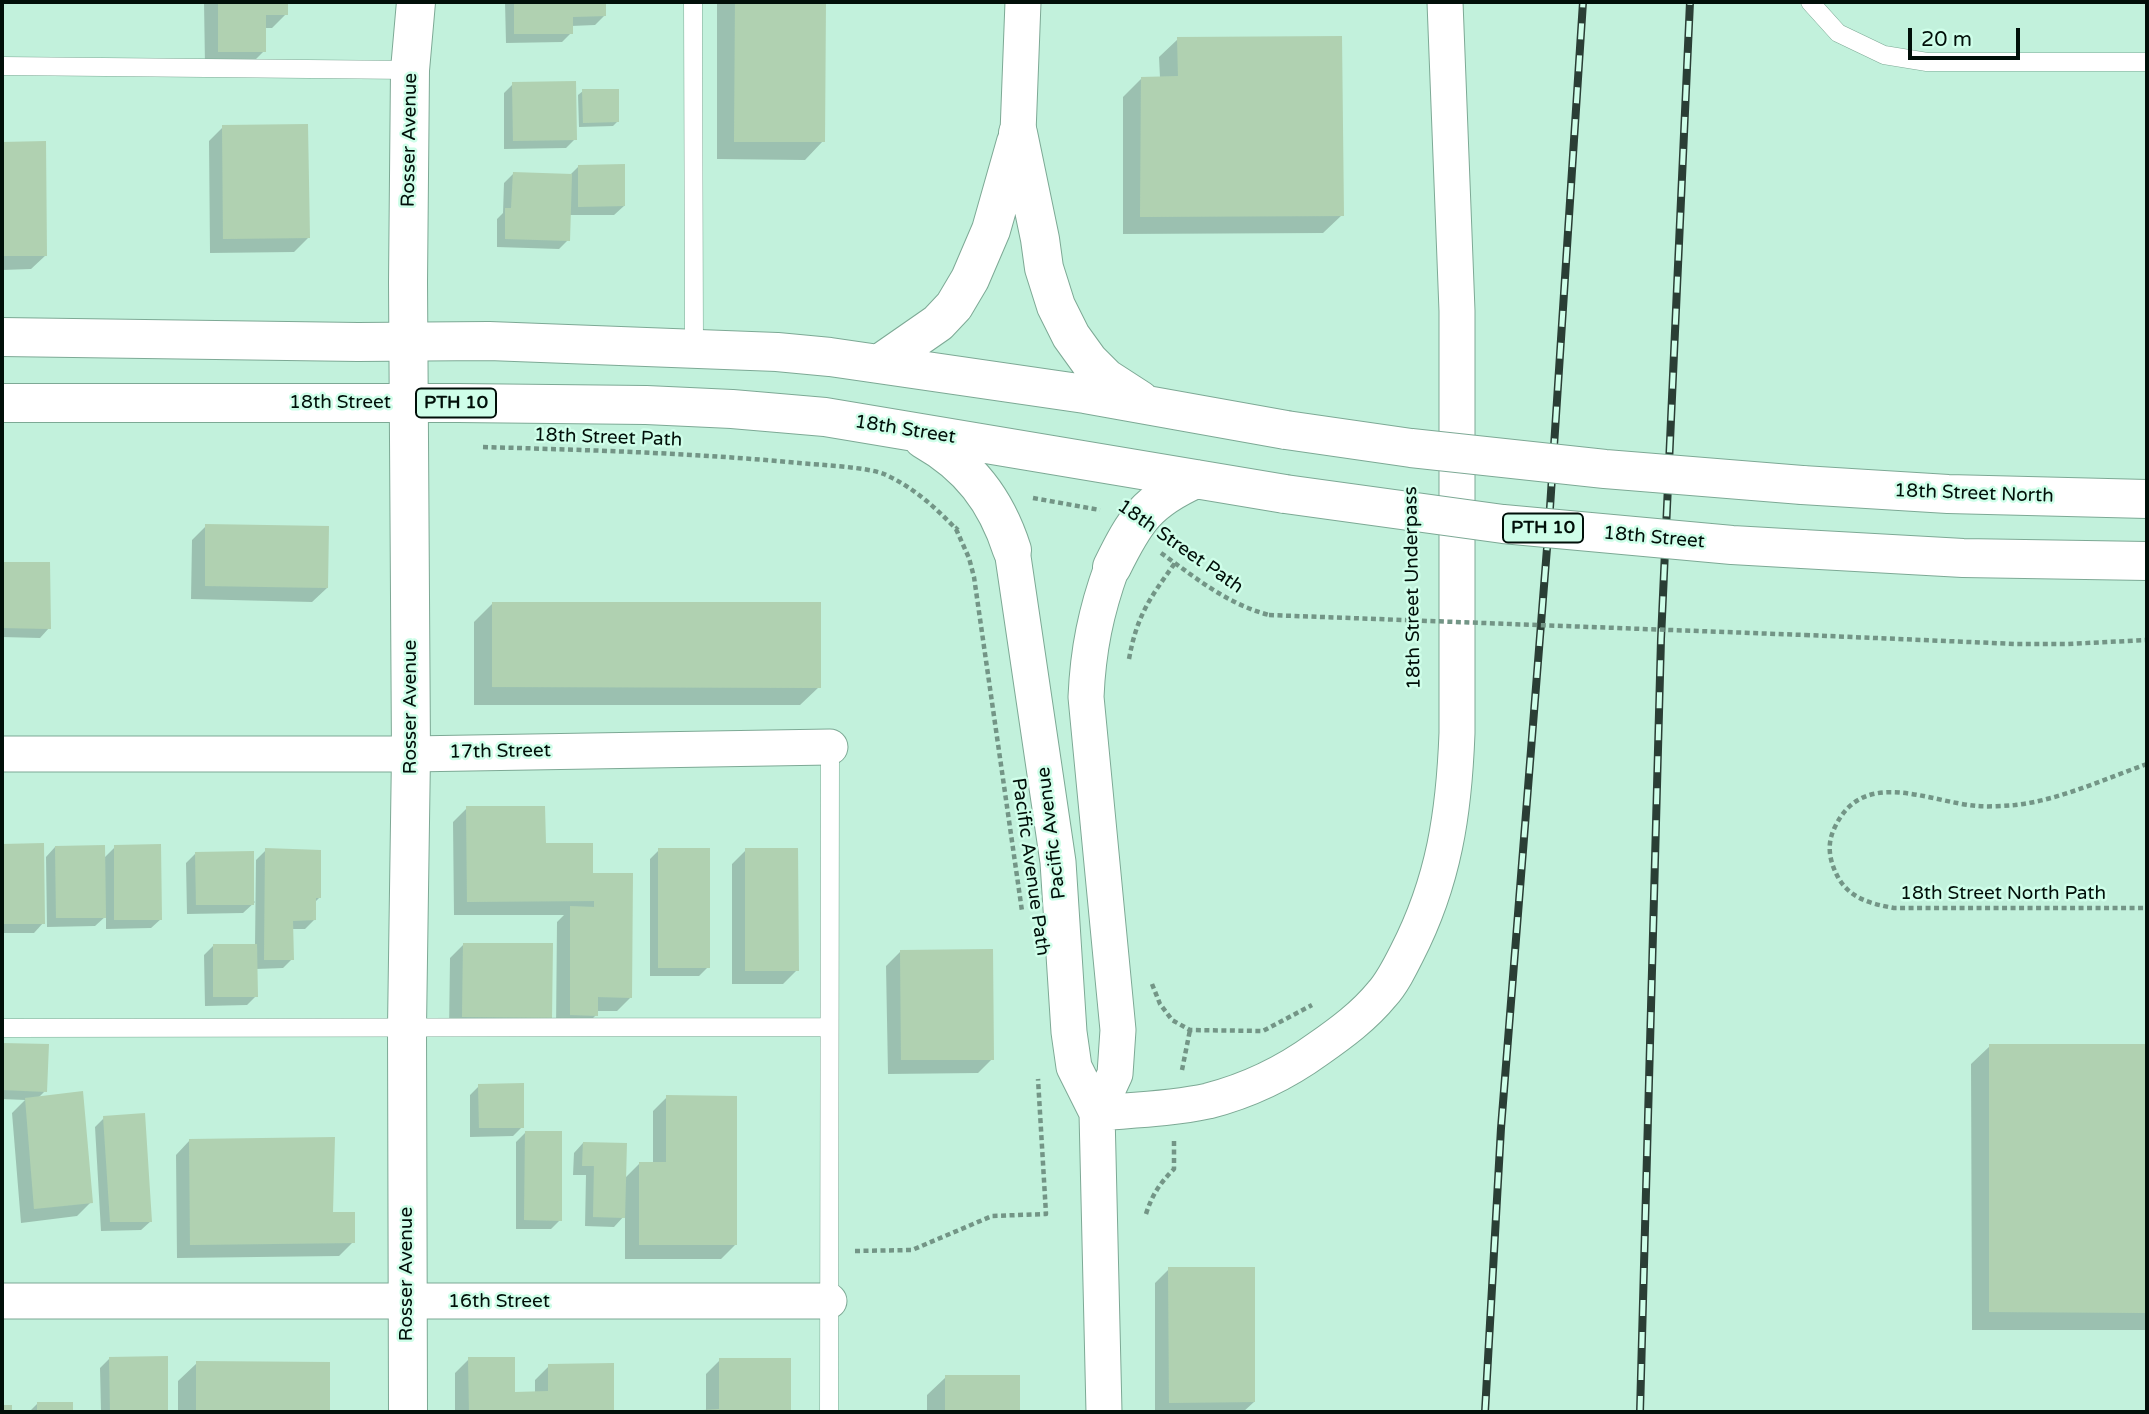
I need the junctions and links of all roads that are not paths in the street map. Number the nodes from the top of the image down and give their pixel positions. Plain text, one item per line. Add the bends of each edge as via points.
1 (416, 2) edge
2 (693, 2) edge
3 (1023, 2) edge
4 (1444, 2) edge
5 (1810, 2) edge
6 (2147, 62) edge
7 (2, 66) edge
8 (410, 70) junction
9 (1018, 133) junction
10 (2, 337) edge
11 (408, 341) junction
12 (694, 348) junction
13 (879, 364) junction
14 (2, 403) edge
15 (408, 403) junction
16 (1147, 405) junction
17 (909, 431) junction
18 (1196, 479) junction
19 (2147, 499) edge
20 (1012, 550) joint
21 (2147, 561) edge
22 (1112, 567) joint
23 (830, 747) joint
24 (2, 754) edge
25 (411, 754) junction
26 (407, 1027) junction
27 (829, 1027) junction
28 (2, 1028) edge
29 (1097, 1113) junction
30 (2, 1301) edge
31 (829, 1301) junction
32 (407, 1302) junction
33 (408, 1412) edge
34 (828, 1412) edge
35 (1104, 1412) edge

1 - 8 main road, Rosser Avenue
2 - 12 lane
3 - 9 street
4 - 29 street via 1457,311 1457,733 1455,785 1436,887 1384,993 1362,1016 1307,1057 1277,1075 1210,1100 1174,1108
5 - 6 lane via 1838,33 1884,55 1927,62
7 - 8 lane
8 - 11 main road, Rosser Avenue
9 - 13 main road via 991,230 954,306 930,330
9 - 16 main road via 1044,268 1056,306 1089,361
10 - 11 main road
11 - 12 main road
11 - 15 main road, Rosser Avenue
12 - 13 main road
13 - 16 main road
14 - 15 main road, 18th Street / PTH 10
15 - 17 main road, 18th Street / PTH 10 via 732,409 825,417
15 - 25 main road, Rosser Avenue
16 - 19 main road, 18th Street North, bridge via 1411,448 1566,465 1948,494
17 - 18 main road, 18th Street / PTH 10
17 - 20 main road via 942,449 975,479 1005,528
18 - 21 main road, 18th Street / PTH 10, bridge via 1503,524 1706,543 1963,558
18 - 22 main road via 1158,499 1131,530
20 - 29 street, Pacific Avenue via 1058,862 1074,1067
22 - 29 street, Pacific Avenue via 1088,656 1086,697 1118,1030 1115,1074
23 - 25 street, 17th Street
23 - 27 lane
24 - 25 street, 17th Street
25 - 26 main road, Rosser Avenue
26 - 27 lane
26 - 28 lane
26 - 32 main road, Rosser Avenue
27 - 31 lane
29 - 35 street, Pacific Avenue
30 - 32 street, 16th Street
31 - 32 street, 16th Street
31 - 34 lane
32 - 33 main road, Rosser Avenue

